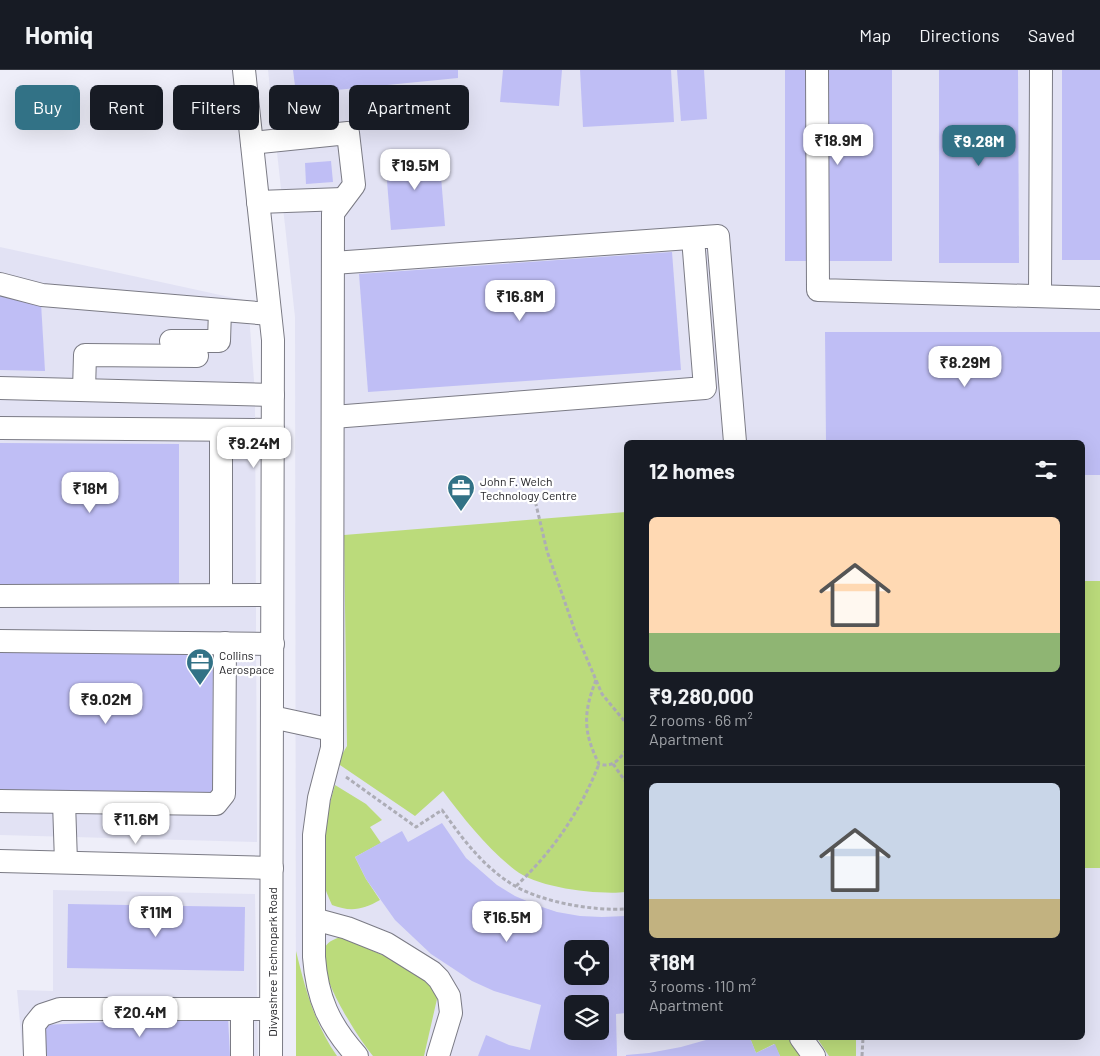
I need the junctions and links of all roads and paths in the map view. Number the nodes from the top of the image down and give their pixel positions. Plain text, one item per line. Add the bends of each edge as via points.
1 (244, 70) edge
2 (817, 70) edge
3 (1041, 70) edge
4 (252, 143) junction
5 (344, 199) junction
6 (258, 202) junction
7 (694, 238) junction
8 (333, 263) junction
9 (0, 284) edge
10 (1040, 296) junction
11 (1100, 298) edge
12 (220, 310) junction
13 (270, 314) junction
14 (125, 341) dead end
15 (197, 356) dead end
16 (0, 388) edge
17 (84, 390) junction
18 (273, 395) junction
19 (333, 417) junction
20 (0, 428) edge
21 (220, 430) junction
22 (273, 430) junction
23 (735, 440) edge
24 (534, 496) dead end
25 (221, 595) junction
26 (272, 595) junction
27 (0, 596) edge
28 (0, 641) edge
29 (225, 643) junction
30 (273, 644) junction
31 (596, 679) junction
32 (272, 716) junction
33 (624, 721) edge
34 (332, 730) junction
35 (624, 752) edge
36 (328, 764) junction
37 (600, 764) junction
38 (613, 764) junction
39 (624, 779) edge
40 (0, 801) edge
41 (64, 802) junction
42 (0, 861) edge
43 (66, 862) junction
44 (272, 868) junction
45 (516, 886) junction
46 (624, 909) edge
47 (314, 919) junction
48 (242, 1009) junction
49 (271, 1009) junction
50 (802, 1040) edge
51 (863, 1040) edge
52 (35, 1056) edge
53 (242, 1056) edge
54 (271, 1056) edge
55 (356, 1056) edge
56 (438, 1056) edge
57 (814, 1056) edge
58 (862, 1056) edge

1 - 4 street, Divyashree Technopark Road
2 - 10 street via 818,290
3 - 10 street
4 - 5 street via 348,133 354,186
4 - 6 street, Divyashree Technopark Road
5 - 6 street
5 - 8 street via 333,213
6 - 13 street, Divyashree Technopark Road
7 - 8 street
7 - 19 street via 705,388
7 - 23 street via 718,236
8 - 19 street
9 - 12 street via 42,295
10 - 11 street
12 - 13 street
12 - 14 street via 220,341
13 - 18 street, Divyashree Technopark Road
15 - 17 street via 85,355
16 - 17 street
17 - 18 street
18 - 22 street, Divyashree Technopark Road
19 - 34 street
20 - 21 street
21 - 22 street
21 - 25 street
22 - 26 street, Divyashree Technopark Road
24 - 31 path via 546,551
25 - 26 street
25 - 27 street
26 - 30 street, Divyashree Technopark Road
28 - 29 street
29 - 30 street
29 - 41 street via 224,794 216,804
30 - 32 street, Divyashree Technopark Road
31 - 33 path via 602,694
31 - 37 path via 587,701 586,716 590,742
32 - 34 street
32 - 44 street, Divyashree Technopark Road
34 - 36 street
35 - 38 path
36 - 45 path via 416,828 442,810 472,849
36 - 47 street via 314,835
37 - 38 path
37 - 45 path via 569,824 536,867
38 - 39 path
40 - 41 street
41 - 43 street
42 - 43 street
43 - 44 street
44 - 49 street, Divyashree Technopark Road
45 - 46 path via 572,905
47 - 55 street via 315,976 319,994 334,1028
47 - 56 street via 387,944 439,979 449,996 451,1013
48 - 49 street
48 - 52 street via 60,1009 42,1015 34,1025
48 - 53 street
49 - 54 street, Divyashree Technopark Road
50 - 57 street
51 - 58 path

